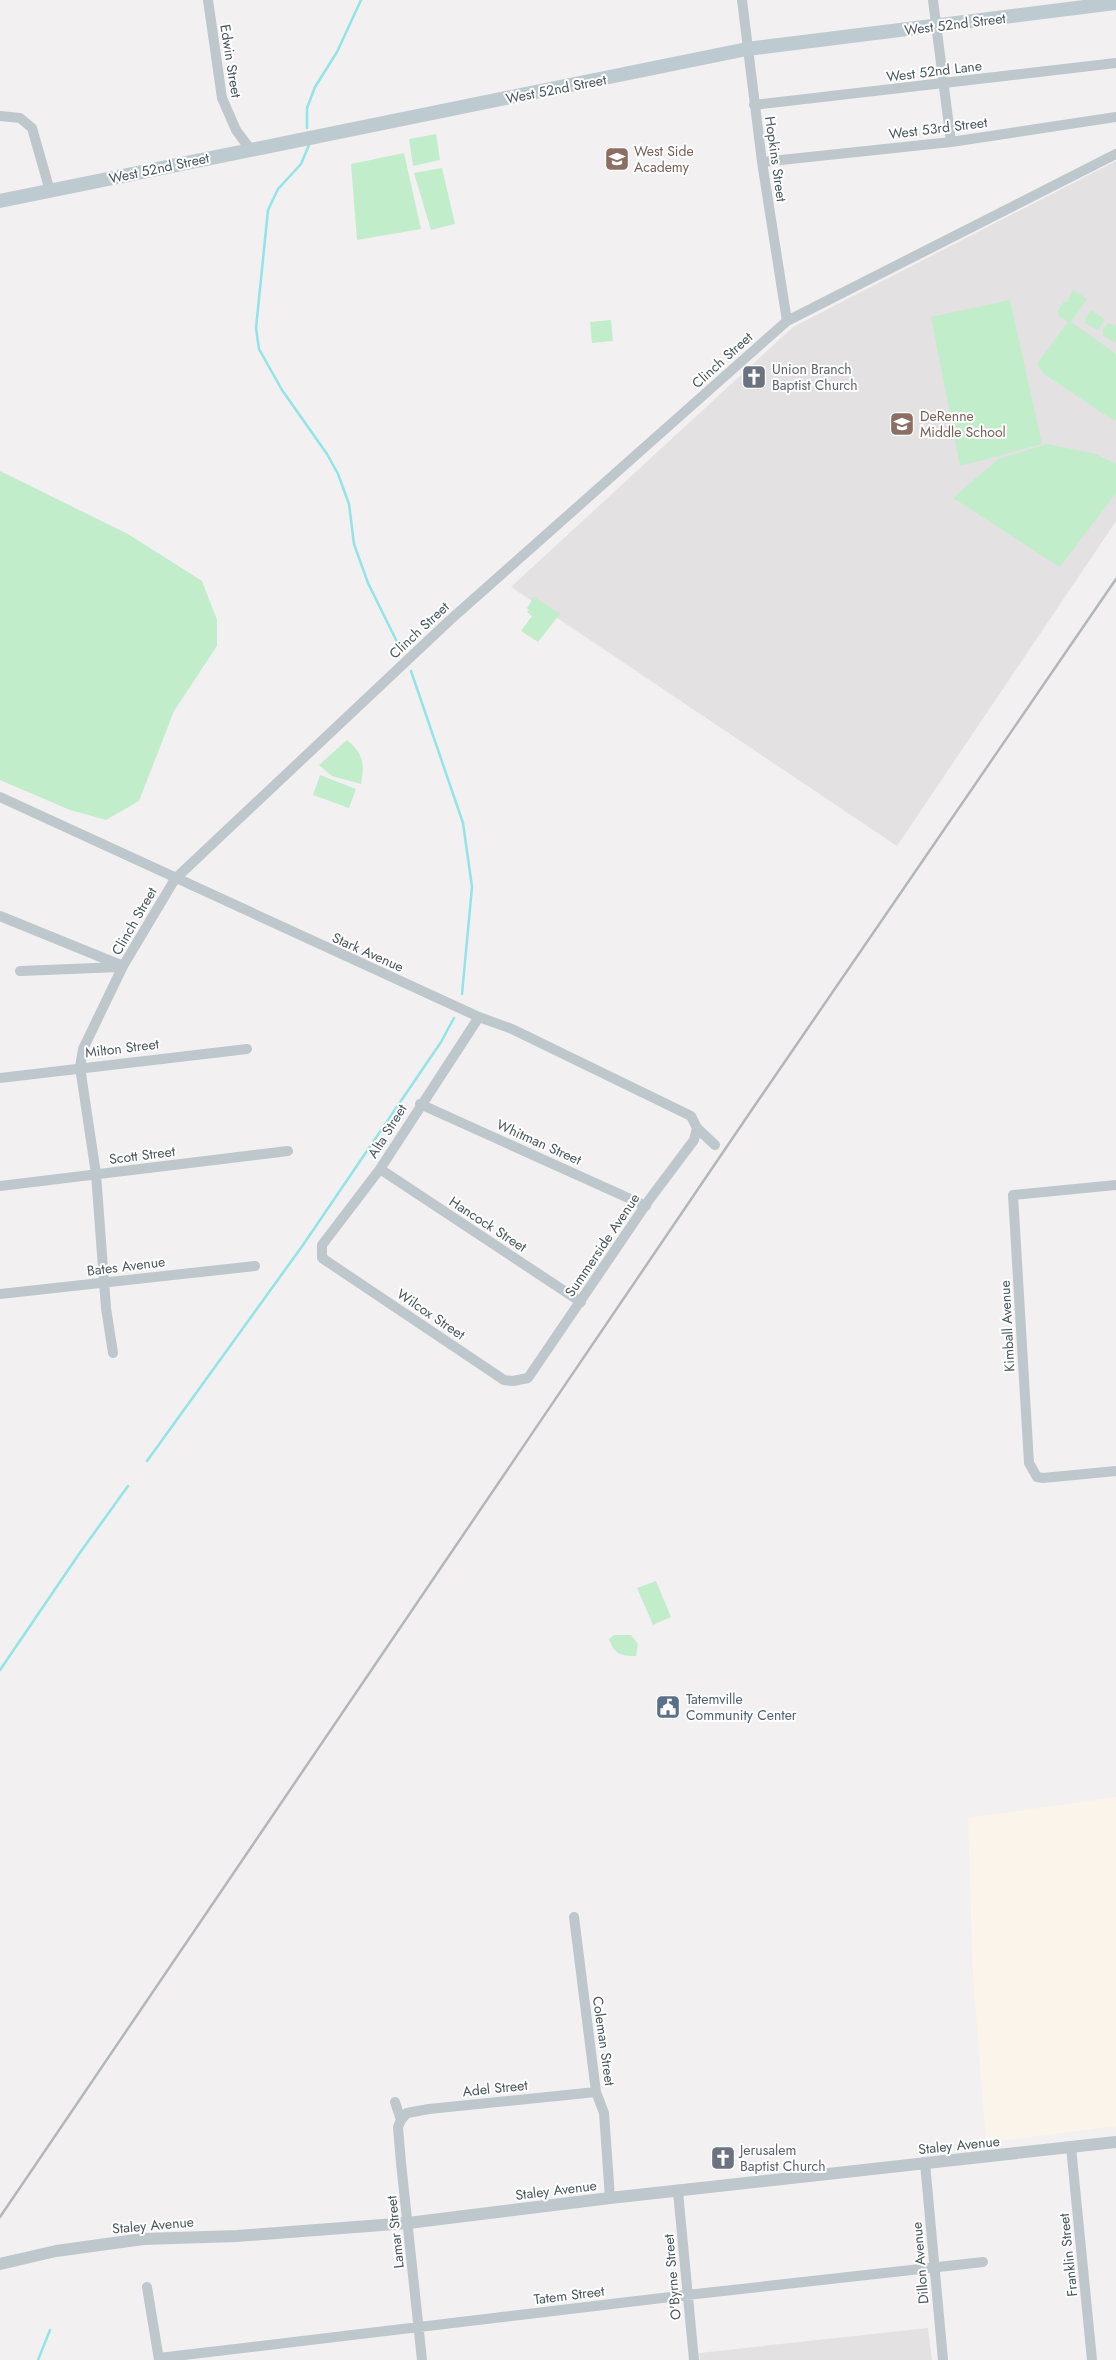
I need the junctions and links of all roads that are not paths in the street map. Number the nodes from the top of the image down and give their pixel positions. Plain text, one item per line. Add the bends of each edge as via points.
1 (208, 0) edge
2 (742, 0) edge
3 (933, 0) edge
4 (1116, 3) edge
5 (936, 27) junction
6 (747, 50) junction
7 (1116, 63) edge
8 (944, 83) junction
9 (754, 105) junction
10 (0, 116) edge
11 (1116, 117) edge
12 (951, 142) junction
13 (250, 149) junction
14 (1116, 154) edge
15 (762, 162) junction
16 (50, 191) junction
17 (0, 201) edge
18 (787, 320) junction
19 (0, 797) edge
20 (175, 879) junction
21 (0, 916) edge
22 (123, 966) junction
23 (20, 971) dead end
24 (479, 1017) junction
25 (247, 1049) dead end
26 (80, 1067) junction
27 (0, 1078) edge
28 (420, 1104) junction
29 (697, 1128) junction
30 (714, 1144) dead end
31 (288, 1151) dead end
32 (380, 1169) junction
33 (96, 1174) junction
34 (1116, 1185) edge
35 (0, 1186) edge
36 (646, 1206) junction
37 (322, 1258) joint
38 (255, 1266) dead end
39 (104, 1283) junction
40 (0, 1294) edge
41 (581, 1302) junction
42 (114, 1354) dead end
43 (528, 1378) joint
44 (1116, 1471) edge
45 (574, 1917) dead end
46 (596, 2092) junction
47 (396, 2102) dead end
48 (401, 2120) junction
49 (1116, 2142) edge
50 (1071, 2147) junction
51 (925, 2163) junction
52 (678, 2192) junction
53 (610, 2198) junction
54 (408, 2223) junction
55 (983, 2262) dead end
56 (0, 2264) edge
57 (934, 2269) junction
58 (147, 2287) dead end
59 (687, 2295) junction
60 (419, 2327) junction
61 (159, 2359) edge
62 (422, 2360) edge
63 (694, 2360) edge
64 (944, 2360) edge
65 (1092, 2360) edge

1 - 13 street, Edwin Street via 222,98 236,130
2 - 6 street, Hopkins Street
3 - 5 street
4 - 5 main road, West 52nd Street
5 - 6 main road, West 52nd Street
5 - 8 street
6 - 9 street, Hopkins Street
6 - 13 main road, West 52nd Street
7 - 8 street, West 52nd Lane
8 - 9 street, West 52nd Lane
8 - 12 street
9 - 15 street, Hopkins Street
10 - 16 street via 20,118 32,128
11 - 12 street, West 53rd Street
12 - 15 street, West 53rd Street
13 - 16 main road, West 52nd Street
14 - 18 street, Clinch Street
15 - 18 street, Hopkins Street
16 - 17 main road, West 52nd Street
18 - 20 street, Clinch Street via 450,620
19 - 20 street, Stark Avenue
20 - 22 street, Clinch Street
20 - 24 street, Stark Avenue
21 - 22 street
22 - 23 street
22 - 26 street, Clinch Street via 83,1049
24 - 28 street, Alta Street
24 - 29 street, Stark Avenue via 512,1029 691,1116
25 - 26 street, Milton Street
26 - 27 street, Milton Street
26 - 33 street, Clinch Street
28 - 32 street, Alta Street
28 - 36 street, Whitman Street
29 - 30 street, Stark Avenue
29 - 36 street, Summerside Avenue via 694,1140
31 - 33 street, Scott Street
32 - 37 street, Alta Street via 322,1245
32 - 41 street, Hancock Street
33 - 35 street, Scott Street
33 - 39 street, Clinch Street
34 - 44 street, Kimball Avenue via 1014,1195 1029,1463 1037,1476 1043,1478
36 - 41 street, Summerside Avenue
37 - 43 street, Wilcox Street via 504,1380
38 - 39 street, Bates Avenue
39 - 40 street, Bates Avenue
39 - 42 street, Clinch Street
41 - 43 street, Summerside Avenue
45 - 46 street, Coleman Street
46 - 48 street, Adel Street via 429,2109 407,2113
46 - 53 street, Coleman Street via 604,2113
47 - 48 street, Lamar Street
48 - 54 street, Lamar Street via 398,2127
49 - 50 street, Staley Avenue
50 - 51 street, Staley Avenue
50 - 65 street, Franklin Street
51 - 52 street, Staley Avenue
51 - 57 street, Dillon Avenue
52 - 53 street, Staley Avenue
52 - 59 street, O'Byrne Street
53 - 54 street, Staley Avenue
54 - 56 street, Staley Avenue via 238,2236 143,2239 56,2251
54 - 60 street, Lamar Street
55 - 57 street, Tatem Street
57 - 59 street, Tatem Street
57 - 64 street, Dillon Avenue
58 - 61 street
59 - 60 street, Tatem Street
59 - 63 street, O'Byrne Street
60 - 61 street, Tatem Street
60 - 62 street, Lamar Street

